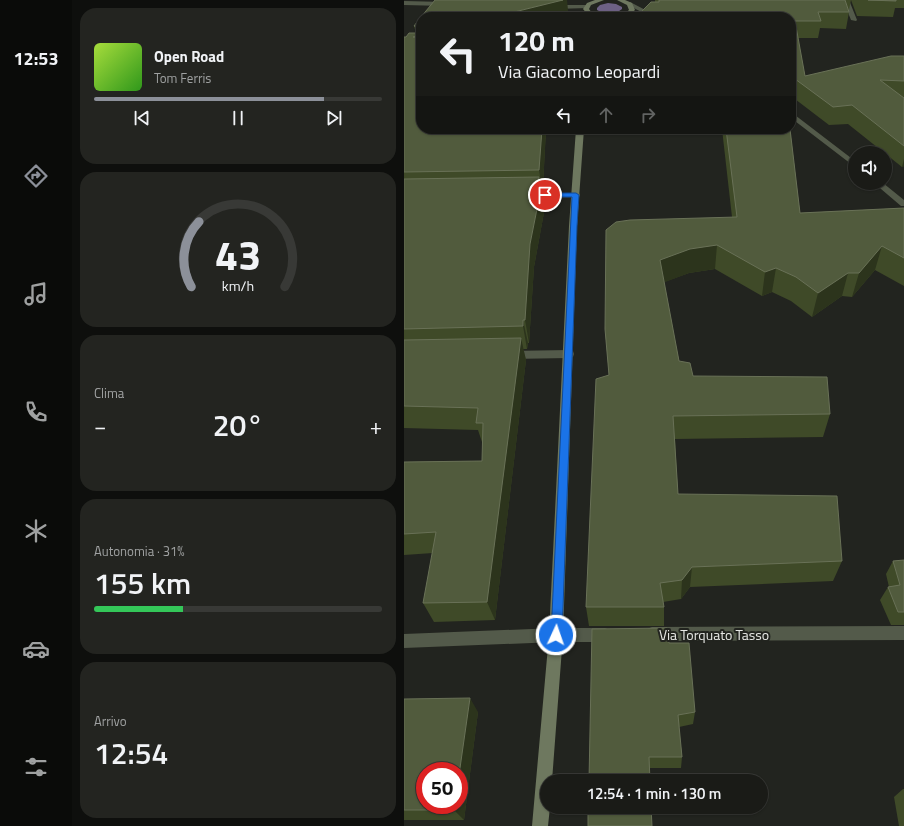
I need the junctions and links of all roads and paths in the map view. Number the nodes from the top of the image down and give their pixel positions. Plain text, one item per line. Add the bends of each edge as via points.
1 (601, 0) edge
2 (620, 0) edge
3 (846, 0) edge
4 (627, 2) edge
5 (404, 3) edge
6 (452, 4) edge
7 (546, 6) edge
8 (588, 8) edge
9 (629, 12) edge
10 (646, 12) edge
11 (854, 20) dead end
12 (796, 118) edge
13 (580, 134) edge
14 (848, 159) edge
15 (887, 190) edge
16 (576, 195) junction
17 (521, 196) edge
18 (904, 204) edge
19 (569, 354) junction
20 (498, 355) edge
21 (904, 633) edge
22 (620, 634) edge
23 (635, 634) edge
24 (556, 635) junction
25 (404, 641) edge
26 (540, 826) edge

1 - 8 main road
2 - 4 main road
3 - 11 street
4 - 9 main road via 632,10
4 - 10 street
5 - 6 street
7 - 8 street
12 - 14 street
13 - 16 main road
15 - 18 street
16 - 17 street
16 - 19 main road
19 - 20 street
19 - 24 main road
21 - 23 street, Via Torquato Tasso
22 - 24 street
24 - 25 street
24 - 26 main road

